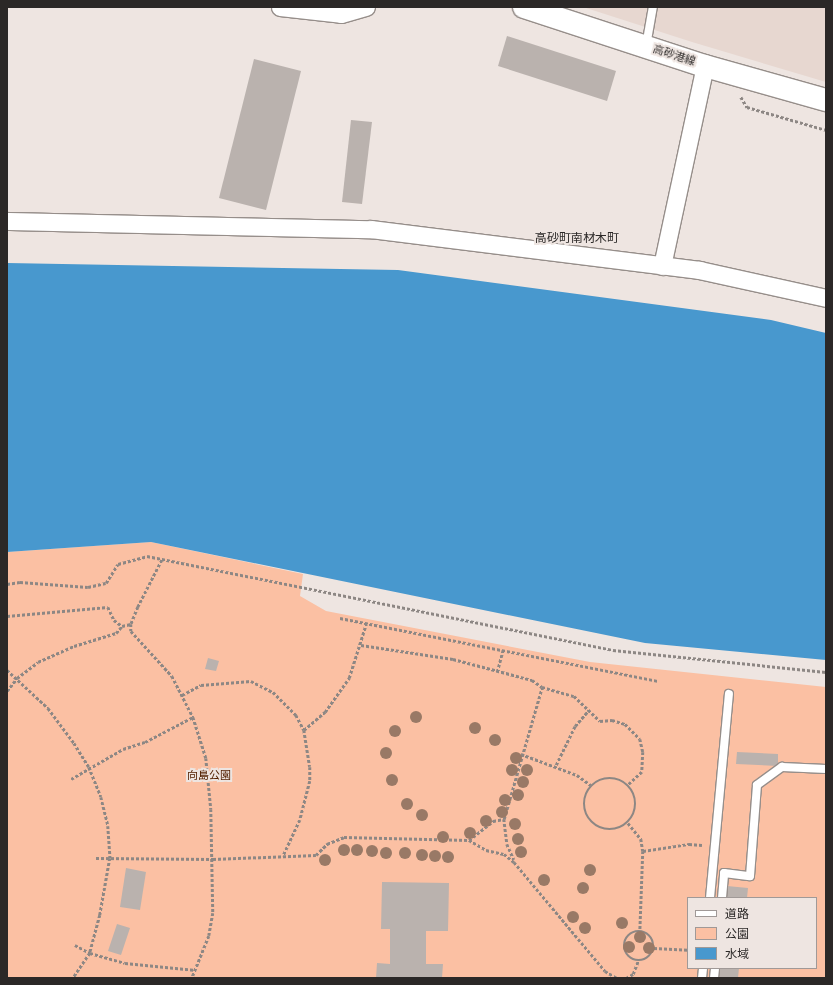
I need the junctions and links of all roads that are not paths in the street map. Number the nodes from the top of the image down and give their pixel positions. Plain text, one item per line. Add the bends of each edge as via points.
1 (280, 7) edge
2 (366, 7) edge
3 (524, 7) edge
4 (653, 7) edge
5 (646, 47) junction
6 (705, 66) junction
7 (826, 100) edge
8 (7, 221) edge
9 (662, 266) junction
10 (826, 298) edge
11 (729, 694) dead end
12 (826, 769) edge
13 (710, 897) edge
14 (722, 897) edge

1 - 2 street via 341,14
3 - 5 main road, 高砂港線
4 - 5 lane
5 - 6 main road, 高砂港線
6 - 7 main road, 高砂港線
6 - 9 street
8 - 9 street via 371,229
9 - 10 street via 699,270
11 - 13 lane
12 - 14 lane via 782,767 757,785 750,876 724,873

